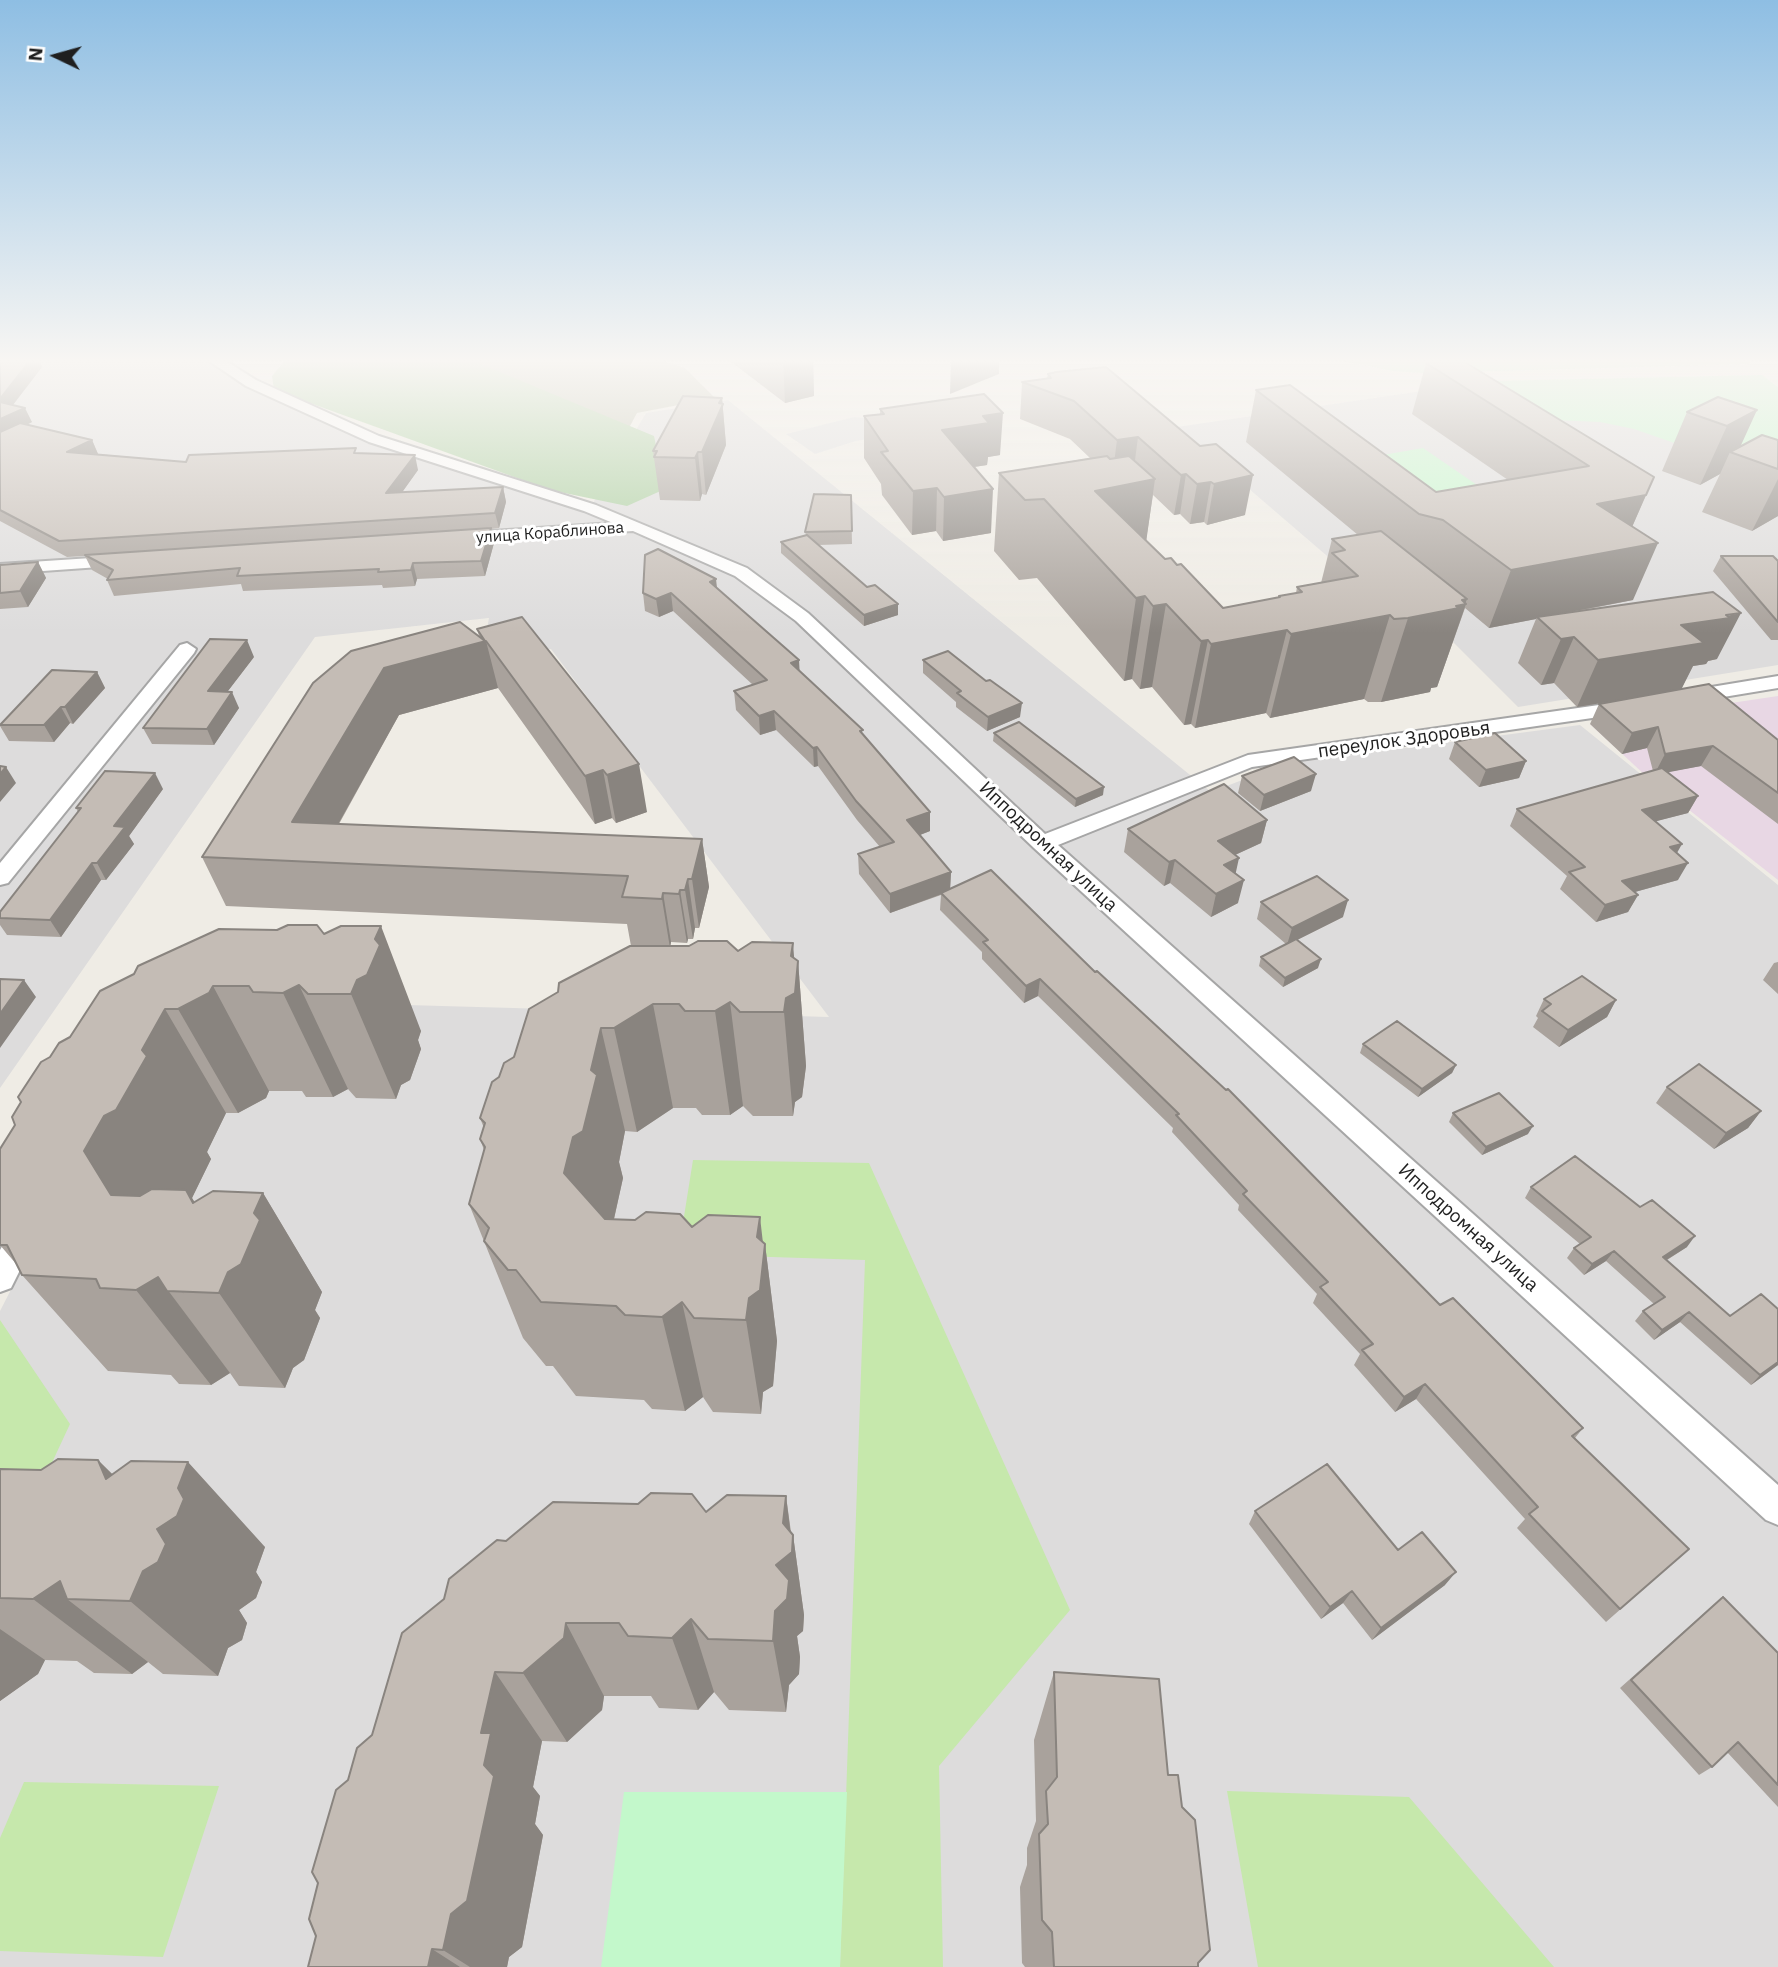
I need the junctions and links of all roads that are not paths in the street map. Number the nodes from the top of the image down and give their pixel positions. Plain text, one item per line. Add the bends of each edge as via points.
1 (407, 450) edge
2 (639, 527) junction
3 (445, 540) edge
4 (140, 560) edge
5 (0, 569) edge
6 (187, 649) dead end
7 (1778, 682) edge
8 (1669, 700) edge
9 (1642, 705) edge
10 (1042, 843) junction
11 (0, 878) edge
12 (39, 1205) edge
13 (0, 1279) edge
14 (1778, 1508) edge

1 - 2 street, Ипподромная улица
2 - 3 street, улица Кораблинова
2 - 10 street, Ипподромная улица via 741,572 802,617
4 - 5 street
6 - 11 street
7 - 8 street
9 - 10 street, переулок Здоровья via 1248,761
10 - 14 street, Ипподромная улица
12 - 13 street

